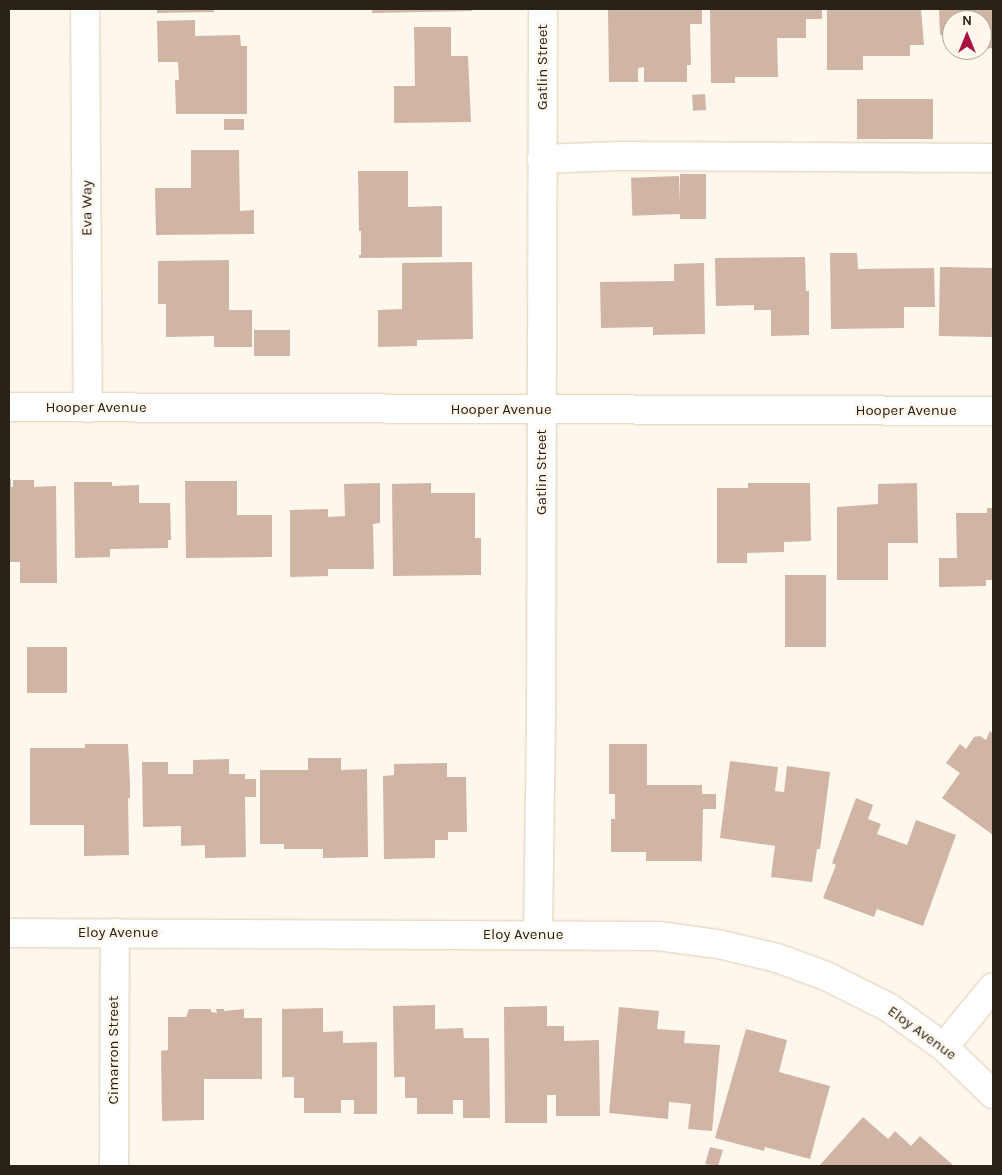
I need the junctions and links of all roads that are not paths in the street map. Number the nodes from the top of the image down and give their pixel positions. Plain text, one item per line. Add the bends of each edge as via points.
1 (85, 9) edge
2 (543, 9) edge
3 (542, 158) junction
4 (993, 158) edge
5 (9, 407) edge
6 (88, 408) junction
7 (542, 410) junction
8 (993, 411) edge
9 (9, 933) edge
10 (115, 933) junction
11 (538, 935) junction
12 (993, 987) edge
13 (944, 1047) junction
14 (993, 1094) edge
15 (114, 1166) edge

1 - 6 street, Eva Way
2 - 3 street, Gatlin Street
3 - 4 street
3 - 7 street, Gatlin Street
5 - 6 street, Hooper Avenue
6 - 7 street, Hooper Avenue
7 - 8 street, Hooper Avenue
7 - 11 street, Gatlin Street
9 - 10 street, Eloy Avenue
10 - 11 street, Eloy Avenue
10 - 15 street, Cimarron Street
11 - 13 street, Eloy Avenue via 658,936 718,944 777,958 826,976 888,1007
12 - 13 street
13 - 14 street, Eloy Avenue

